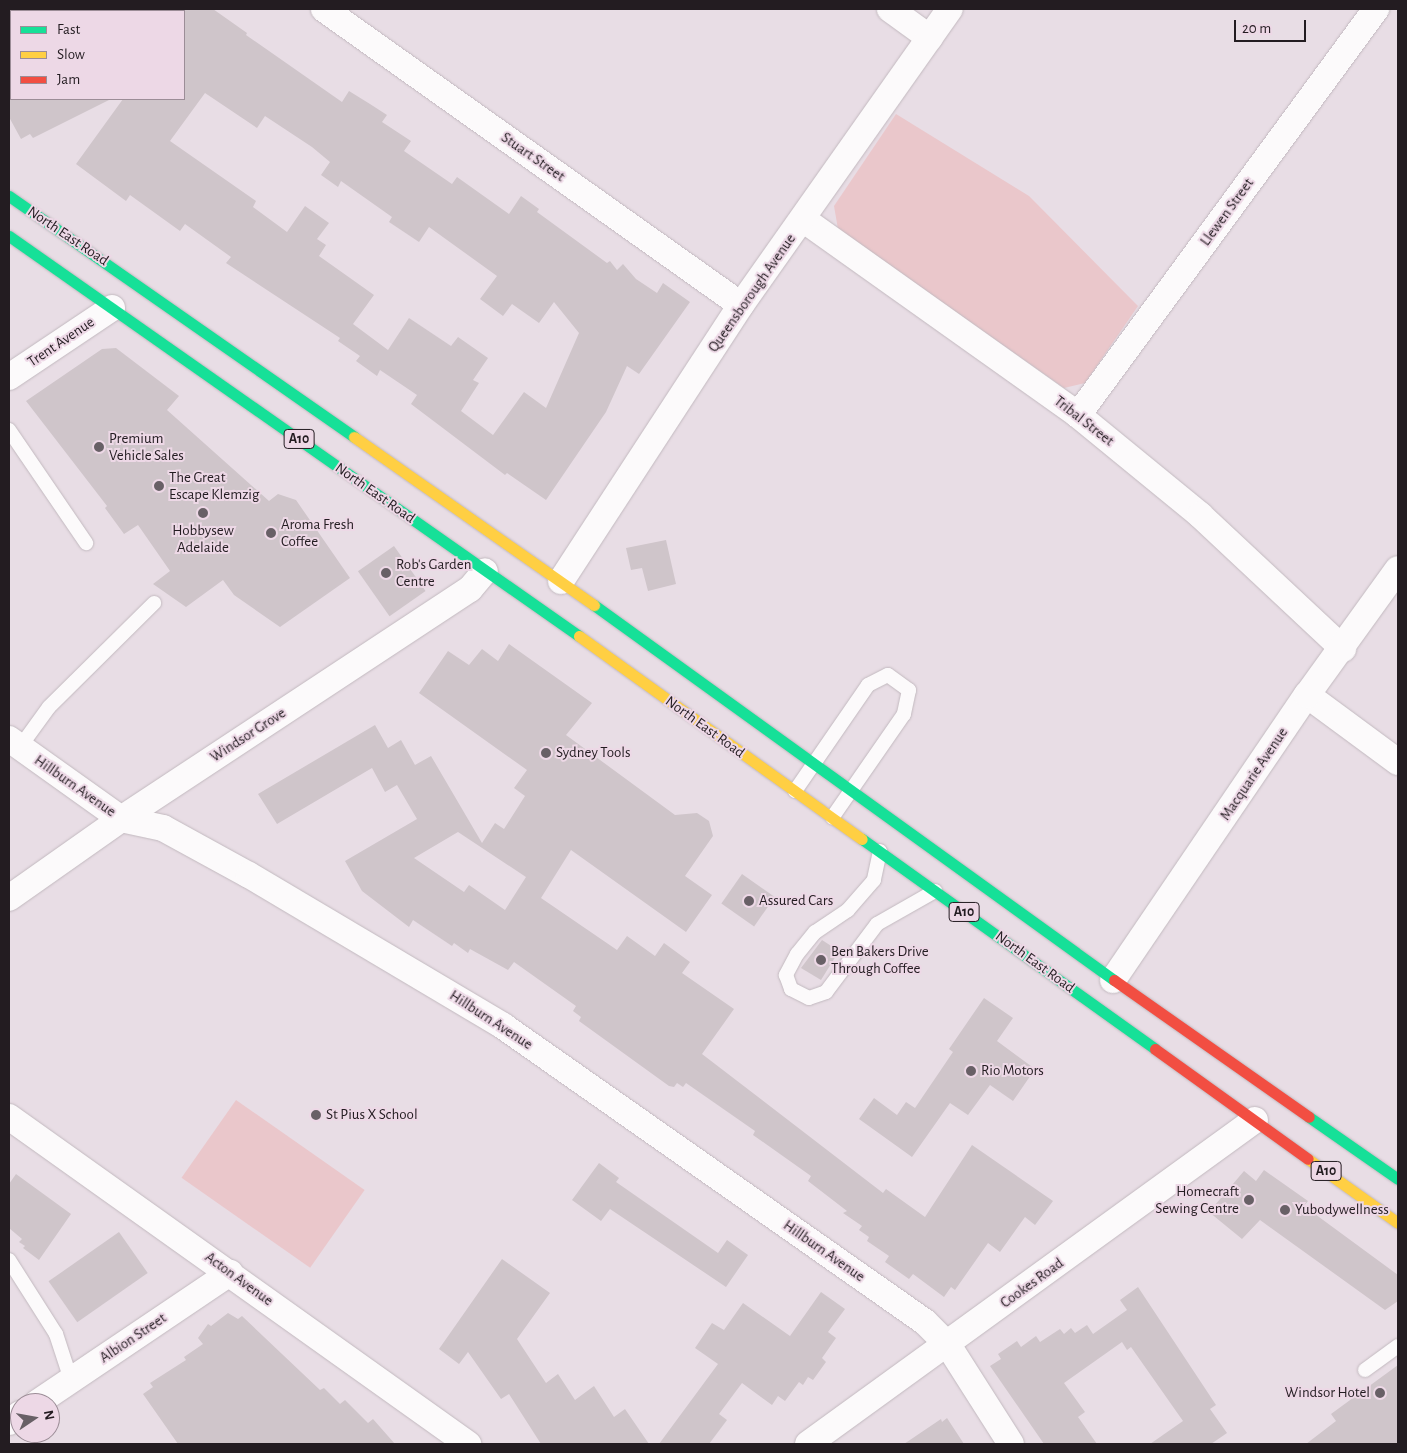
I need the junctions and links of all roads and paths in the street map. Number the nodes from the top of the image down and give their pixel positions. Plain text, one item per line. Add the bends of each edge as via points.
1 (324, 9) edge
2 (890, 9) edge
3 (950, 9) edge
4 (1376, 9) edge
5 (930, 38) junction
6 (9, 196) edge
7 (804, 220) junction
8 (9, 236) edge
9 (133, 280) junction
10 (117, 301) junction
11 (741, 305) junction
12 (9, 377) edge
13 (1078, 415) junction
14 (9, 430) edge
15 (86, 543) dead end
16 (495, 554) junction
17 (1398, 569) edge
18 (550, 597) junction
19 (154, 603) dead end
20 (1343, 649) junction
21 (1308, 695) junction
22 (14, 743) edge
23 (1398, 762) edge
24 (814, 764) junction
25 (795, 791) junction
26 (851, 791) junction
27 (832, 818) junction
28 (121, 819) junction
29 (880, 851) junction
30 (935, 891) junction
31 (9, 898) edge
32 (1113, 980) junction
33 (1095, 1006) junction
34 (1265, 1105) junction
35 (9, 1117) edge
36 (1398, 1179) edge
37 (1398, 1223) edge
38 (9, 1260) edge
39 (230, 1272) junction
40 (948, 1345) junction
41 (1398, 1346) edge
42 (1365, 1370) dead end
43 (71, 1380) junction
44 (52, 1393) edge
45 (468, 1444) edge
46 (808, 1444) edge
47 (1011, 1444) edge

1 - 11 street, Stuart Street
2 - 5 street
3 - 5 street, Queensborough Avenue
4 - 13 street, Llewen Street
5 - 7 street, Queensborough Avenue
6 - 9 highway, North East Road / A10
7 - 11 street, Queensborough Avenue
7 - 13 street, Tribal Street
8 - 10 highway, North East Road / A10
9 - 10 highway
9 - 16 highway, North East Road / A10
10 - 12 street, Trent Avenue
10 - 16 highway, North East Road / A10
11 - 18 street, Queensborough Avenue
13 - 20 street, Tribal Street via 1200,515
14 - 15 lane
16 - 18 highway, North East Road / A10
16 - 18 highway, North East Road / A10
16 - 28 street, Windsor Grove via 470,589
17 - 20 street, Macquarie Avenue
18 - 24 highway, North East Road / A10
18 - 25 highway, North East Road / A10
19 - 22 lane
20 - 21 street, Macquarie Avenue
21 - 23 street
21 - 32 street, Macquarie Avenue
22 - 28 street, Hillburn Avenue
24 - 25 lane
24 - 26 highway, North East Road / A10
24 - 26 lane via 868,686 888,674 909,690 904,714
25 - 27 highway, North East Road / A10
26 - 27 lane
26 - 32 highway, North East Road / A10
27 - 29 highway, North East Road / A10
28 - 31 street, Windsor Grove
28 - 40 street, Hillburn Avenue via 171,833 503,1026 925,1322
29 - 30 highway, North East Road / A10
29 - 30 lane via 874,880 848,910 815,932 797,954 786,974 792,989 809,998 826,992 877,924
30 - 33 highway, North East Road / A10
32 - 33 highway
32 - 34 highway, North East Road / A10
33 - 34 highway, North East Road / A10
34 - 36 highway, North East Road / A10
34 - 37 highway, North East Road / A10
34 - 40 street, Cookes Road
35 - 39 street, Acton Avenue
38 - 43 lane via 56,1334
39 - 43 street, Albion Street
39 - 45 street, Acton Avenue
40 - 46 street, Cookes Road
40 - 47 street, Hillburn Avenue
41 - 42 lane
43 - 44 street, Albion Street

